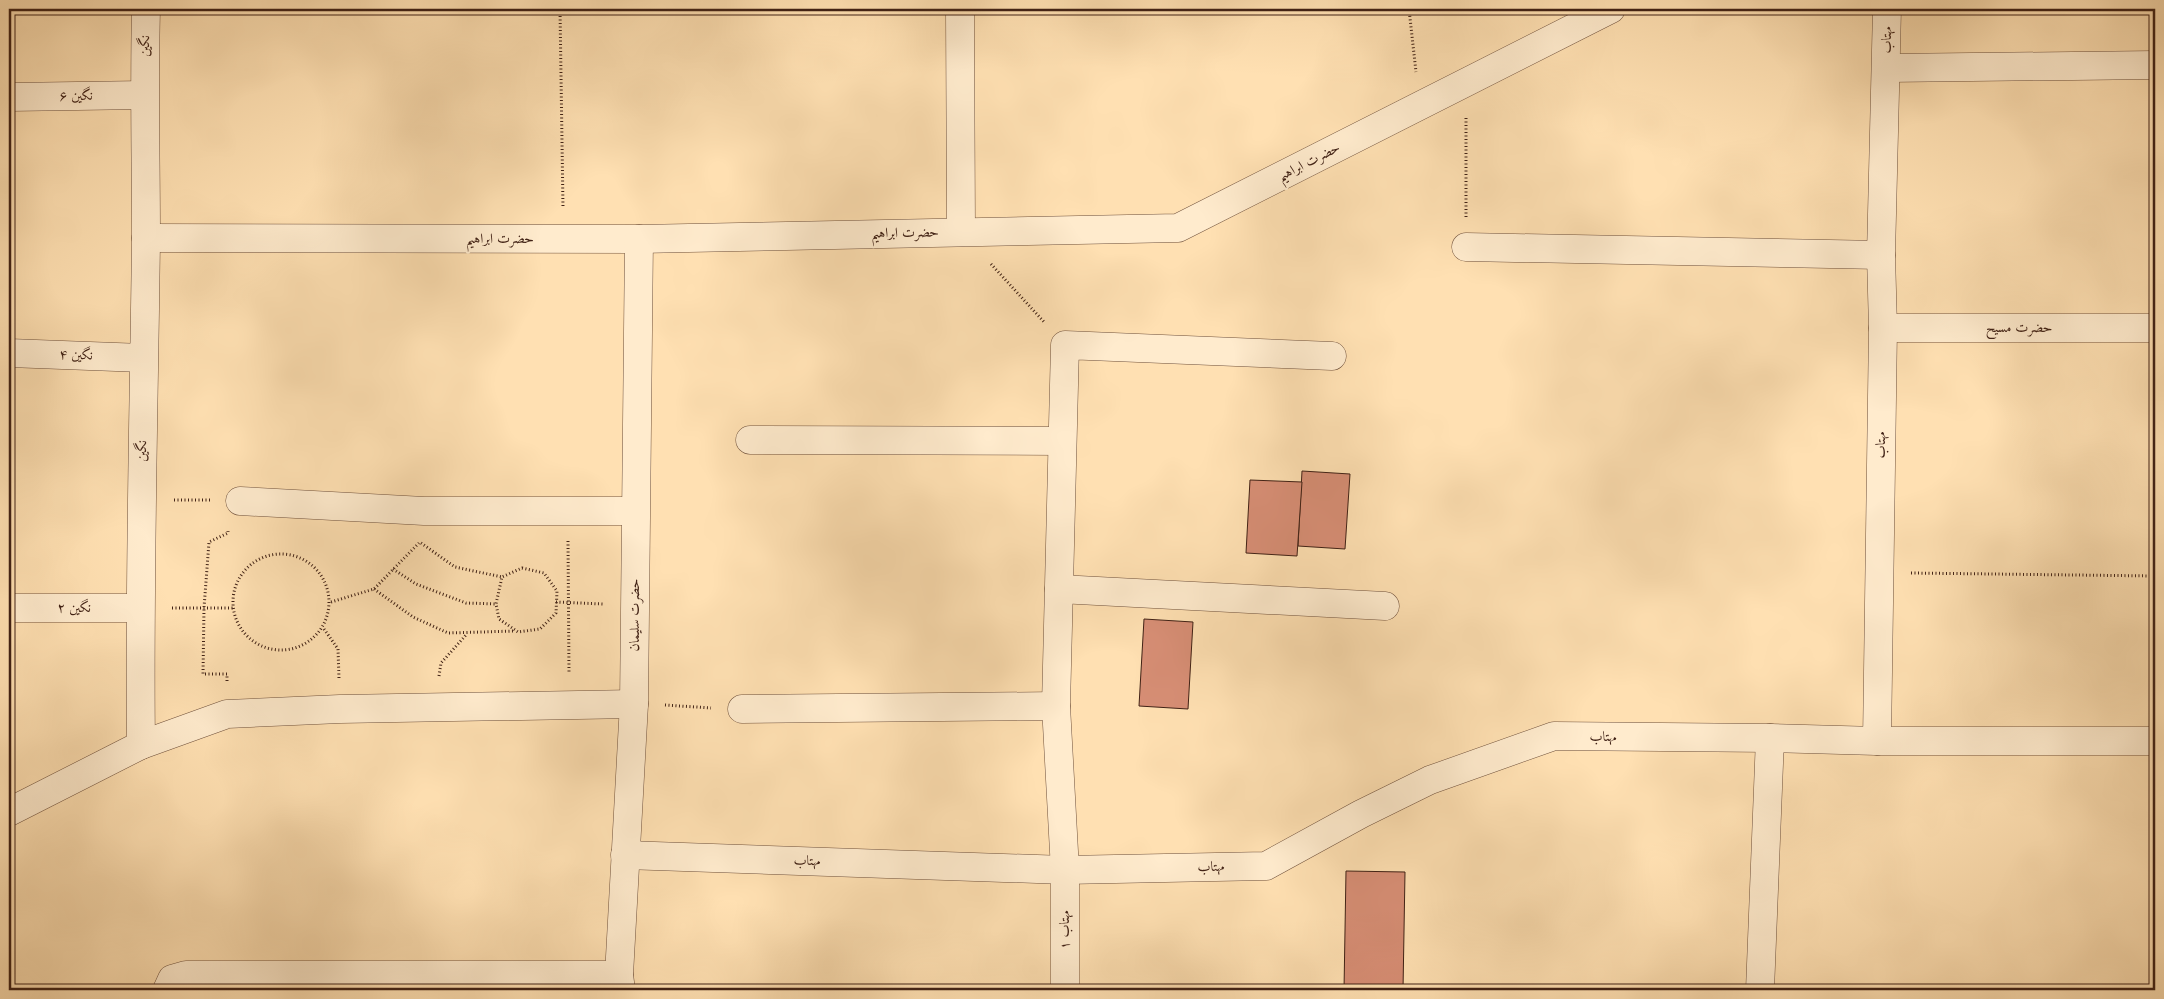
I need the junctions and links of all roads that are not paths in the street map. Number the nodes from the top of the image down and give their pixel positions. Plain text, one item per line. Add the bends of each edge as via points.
1 (146, 9) edge
2 (960, 9) edge
3 (1611, 9) edge
4 (1887, 9) edge
5 (2155, 65) edge
6 (1887, 68) junction
7 (144, 95) junction
8 (9, 97) edge
9 (962, 232) junction
10 (146, 238) junction
11 (639, 239) junction
12 (1466, 247) road end
13 (1881, 256) junction
14 (1883, 328) junction
15 (2155, 328) edge
16 (9, 353) edge
17 (1332, 356) dead end
18 (143, 358) junction
19 (750, 440) dead end
20 (1062, 441) junction
21 (234, 501) road end
22 (635, 511) junction
23 (1059, 589) junction
24 (1386, 606) dead end
25 (9, 608) edge
26 (139, 608) junction
27 (634, 704) junction
28 (1056, 706) junction
29 (742, 709) road end
30 (1770, 738) junction
31 (1877, 741) junction
32 (2155, 741) edge
33 (142, 745) junction
34 (9, 812) edge
35 (625, 855) junction
36 (1066, 870) junction
37 (620, 983) edge
38 (167, 990) edge
39 (1065, 990) edge
40 (1760, 990) edge

1 - 7 street, نگین
2 - 9 street
3 - 9 street, حضرت ابراهیم via 1178,228
4 - 6 street, مهتاب
5 - 6 street
6 - 13 street, مهتاب
7 - 8 street, نگین ۶
7 - 10 street, نگین
9 - 11 street, حضرت ابراهیم
10 - 11 street, حضرت ابراهیم
10 - 18 street, نگین
11 - 22 street, حضرت سلیمان
12 - 13 street
13 - 14 street, مهتاب
14 - 15 street, حضرت مسیح
14 - 31 street, مهتاب
16 - 18 street, نگین ۴
17 - 20 street, مهتاب ۱ via 1065,345
18 - 26 street, نگین
19 - 20 street
20 - 23 street, مهتاب ۱
21 - 22 street via 424,511
22 - 27 street, حضرت سلیمان
23 - 24 street
23 - 28 street, مهتاب ۱
25 - 26 street, نگین ۲
26 - 33 street, نگین
27 - 33 street via 340,708 227,714
27 - 35 street, حضرت سلیمان
28 - 29 street
28 - 36 street, مهتاب ۱
30 - 31 street, مهتاب
30 - 36 street, مهتاب via 1554,736 1430,780 1266,866
30 - 40 street
31 - 32 street
33 - 34 street
35 - 36 street, مهتاب
35 - 37 street, حضرت سلیمان
36 - 39 street, مهتاب ۱
37 - 38 street via 186,975 172,979

